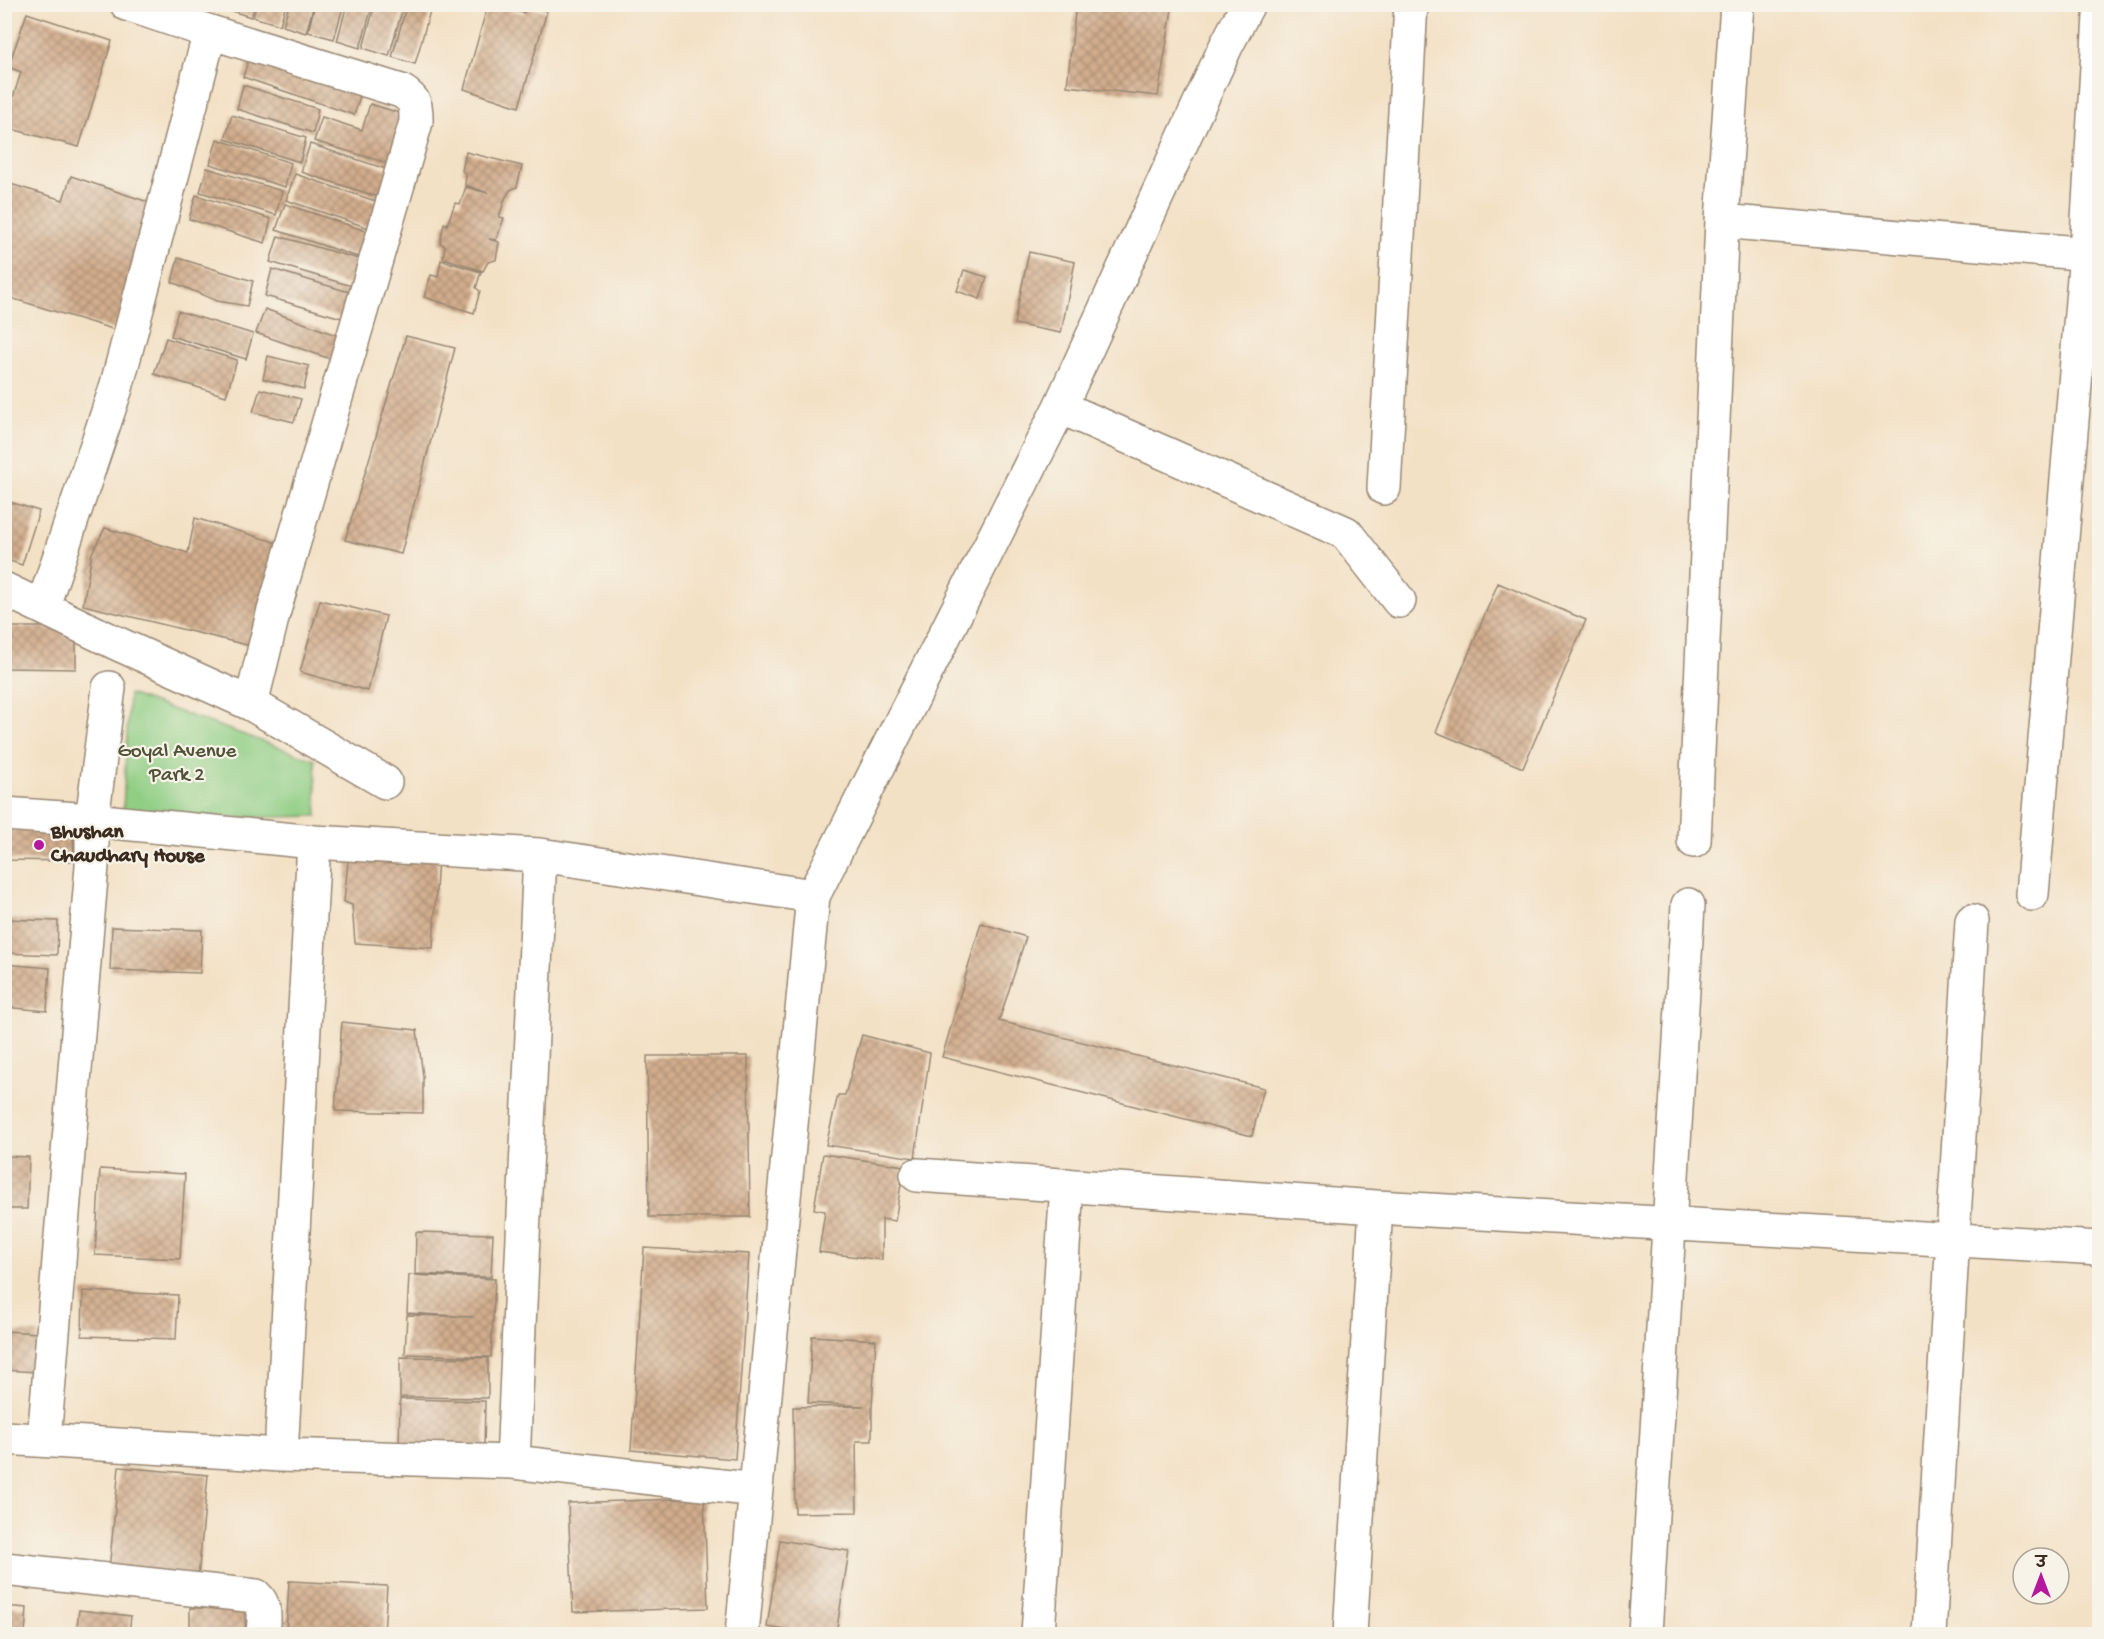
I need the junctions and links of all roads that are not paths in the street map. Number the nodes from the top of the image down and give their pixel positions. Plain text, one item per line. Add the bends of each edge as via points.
1 (127, 4) edge
2 (1248, 4) edge
3 (1411, 4) edge
4 (1737, 4) edge
5 (2100, 16) edge
6 (210, 32) junction
7 (1722, 221) junction
8 (2093, 255) edge
9 (1060, 407) junction
10 (1384, 488) dead end
11 (4, 589) edge
12 (1399, 601) dead end
13 (44, 606) junction
14 (109, 688) dead end
15 (251, 704) junction
16 (385, 782) dead end
17 (4, 814) edge
18 (92, 820) junction
19 (1694, 841) dead end
20 (314, 842) junction
21 (540, 855) junction
22 (2032, 894) dead end
23 (813, 896) junction
24 (1688, 905) dead end
25 (1972, 921) dead end
26 (917, 1175) dead end
27 (1067, 1185) junction
28 (1376, 1207) junction
29 (1670, 1222) junction
30 (1954, 1241) junction
31 (2100, 1248) edge
32 (4, 1438) edge
33 (44, 1440) junction
34 (281, 1455) junction
35 (513, 1462) junction
36 (756, 1490) junction
37 (4, 1569) edge
38 (262, 1635) edge
39 (742, 1635) edge
40 (1038, 1635) edge
41 (1350, 1635) edge
42 (1645, 1635) edge
43 (1929, 1635) edge

1 - 6 street
2 - 9 street
3 - 10 street
4 - 7 street
5 - 8 street
6 - 13 street via 116,388
6 - 15 street via 401,91 416,106 416,122 273,614
7 - 8 street
7 - 19 street
8 - 22 street
9 - 12 street via 1346,533
9 - 23 street
11 - 13 street
13 - 15 street
14 - 18 street
15 - 16 street
17 - 18 street
18 - 20 street
18 - 33 street via 92,866
20 - 21 street
20 - 34 street
21 - 23 street
21 - 35 street
23 - 36 street
24 - 29 street
25 - 30 street
26 - 27 street
27 - 28 street
27 - 40 street
28 - 29 street
28 - 41 street
29 - 30 street
29 - 42 street
30 - 31 street
30 - 43 street
32 - 33 street
33 - 34 street
34 - 35 street
35 - 36 street
36 - 39 street
37 - 38 street via 256,1596 265,1610

